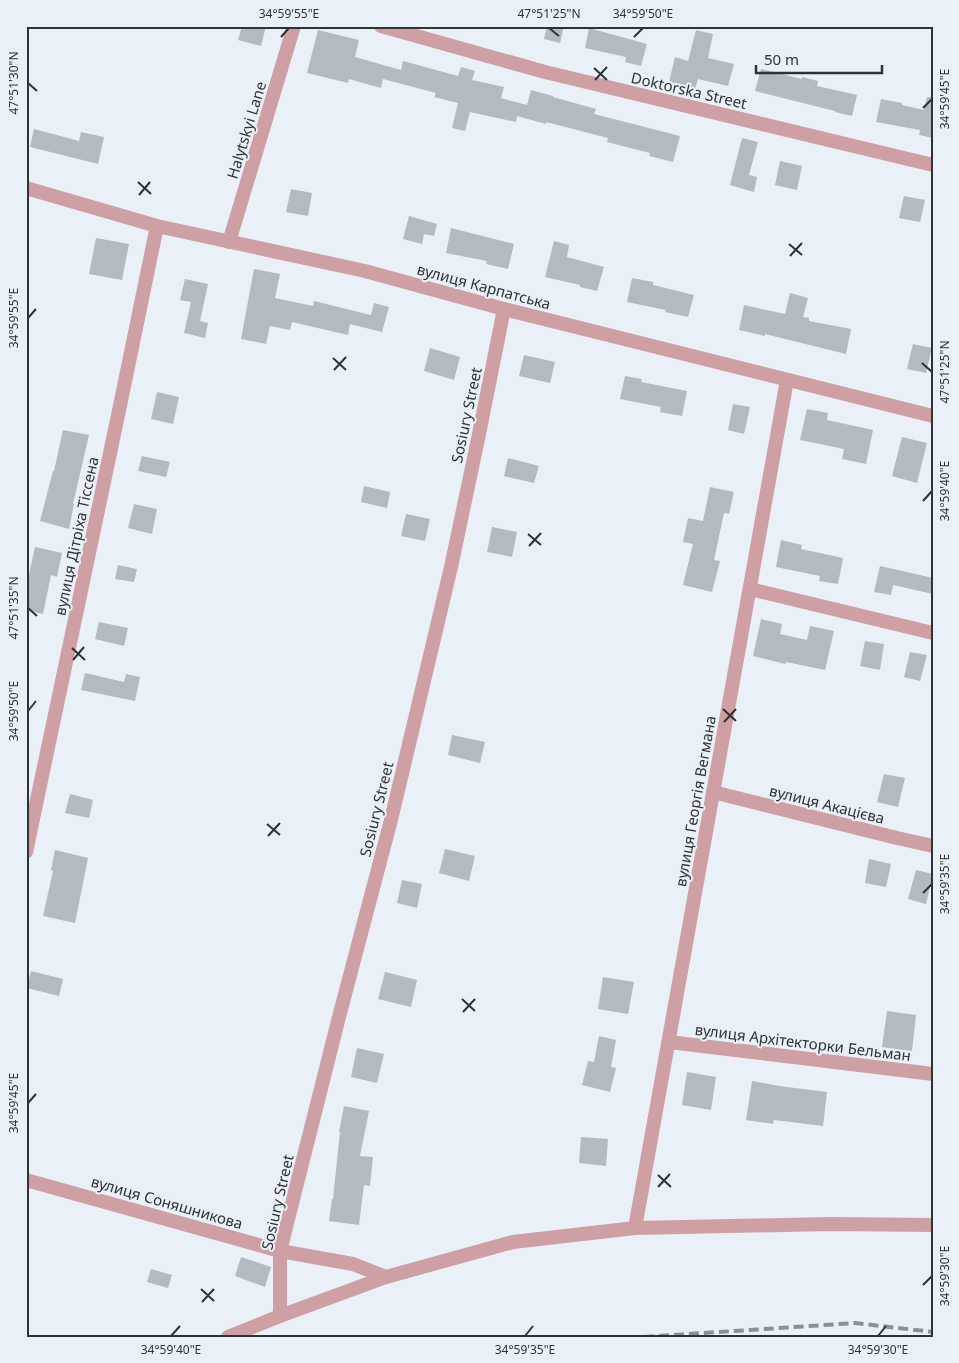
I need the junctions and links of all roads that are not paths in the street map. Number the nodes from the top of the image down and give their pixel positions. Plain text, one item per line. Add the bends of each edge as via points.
1 (294, 26) edge
2 (381, 26) edge
3 (933, 165) edge
4 (26, 188) edge
5 (157, 226) junction
6 (228, 242) junction
7 (504, 309) junction
8 (787, 380) junction
9 (933, 416) edge
10 (750, 589) junction
11 (933, 633) edge
12 (713, 792) junction
13 (933, 846) edge
14 (26, 852) edge
15 (669, 1042) junction
16 (933, 1074) edge
17 (26, 1180) edge
18 (933, 1225) edge
19 (635, 1228) junction
20 (280, 1251) junction
21 (386, 1278) junction
22 (280, 1316) junction
23 (228, 1337) edge

1 - 6 street, Halytskyi Lane
2 - 3 street, Doktorska Street via 545,72
4 - 5 street, вулиця Карпатська
5 - 6 street, вулиця Карпатська
5 - 14 street, вулиця Дітріха Тіссена
6 - 7 street, вулиця Карпатська via 365,271
7 - 8 street, вулиця Карпатська
7 - 20 street, Sosiury Street via 451,567 396,800
8 - 9 street, вулиця Карпатська
8 - 10 street, вулиця Георгія Вегмана
10 - 11 street
10 - 12 street, вулиця Георгія Вегмана
12 - 13 street, вулиця Акацієва
12 - 15 street, вулиця Георгія Вегмана
15 - 16 street, вулиця Архітекторки Бельман
15 - 19 street, вулиця Георгія Вегмана
17 - 20 street, вулиця Соняшникова
18 - 19 street
19 - 21 street via 513,1242
20 - 21 street, вулиця Соняшникова via 354,1264
20 - 22 street, Sosiury Street
21 - 22 street
22 - 23 street

